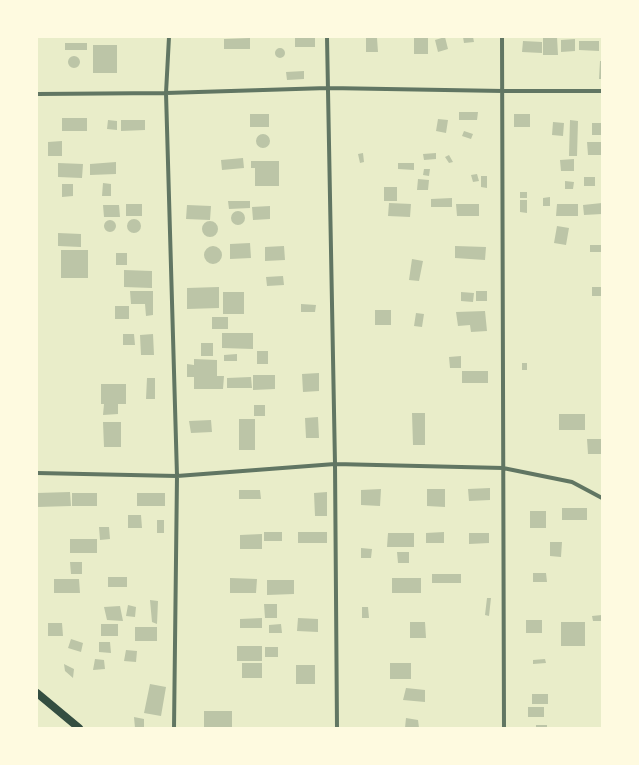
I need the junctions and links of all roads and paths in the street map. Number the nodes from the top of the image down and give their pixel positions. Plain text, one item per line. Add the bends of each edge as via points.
1 (169, 37) edge
2 (326, 37) edge
3 (502, 37) edge
4 (328, 88) junction
5 (503, 91) junction
6 (602, 91) edge
7 (37, 94) edge
8 (166, 94) junction
9 (335, 464) junction
10 (503, 468) junction
11 (37, 473) edge
12 (177, 476) junction
13 (602, 498) edge
14 (37, 693) edge
15 (79, 728) edge
16 (174, 728) edge
17 (337, 728) edge
18 (504, 728) edge

1 - 8 street
2 - 4 street
3 - 5 street
4 - 5 street
4 - 8 street
4 - 9 street
5 - 6 street
5 - 10 street
7 - 8 street
8 - 12 street
9 - 10 street
9 - 12 street
9 - 17 street
10 - 13 street via 572,482
10 - 18 street
11 - 12 street
12 - 16 street
14 - 15 main road

